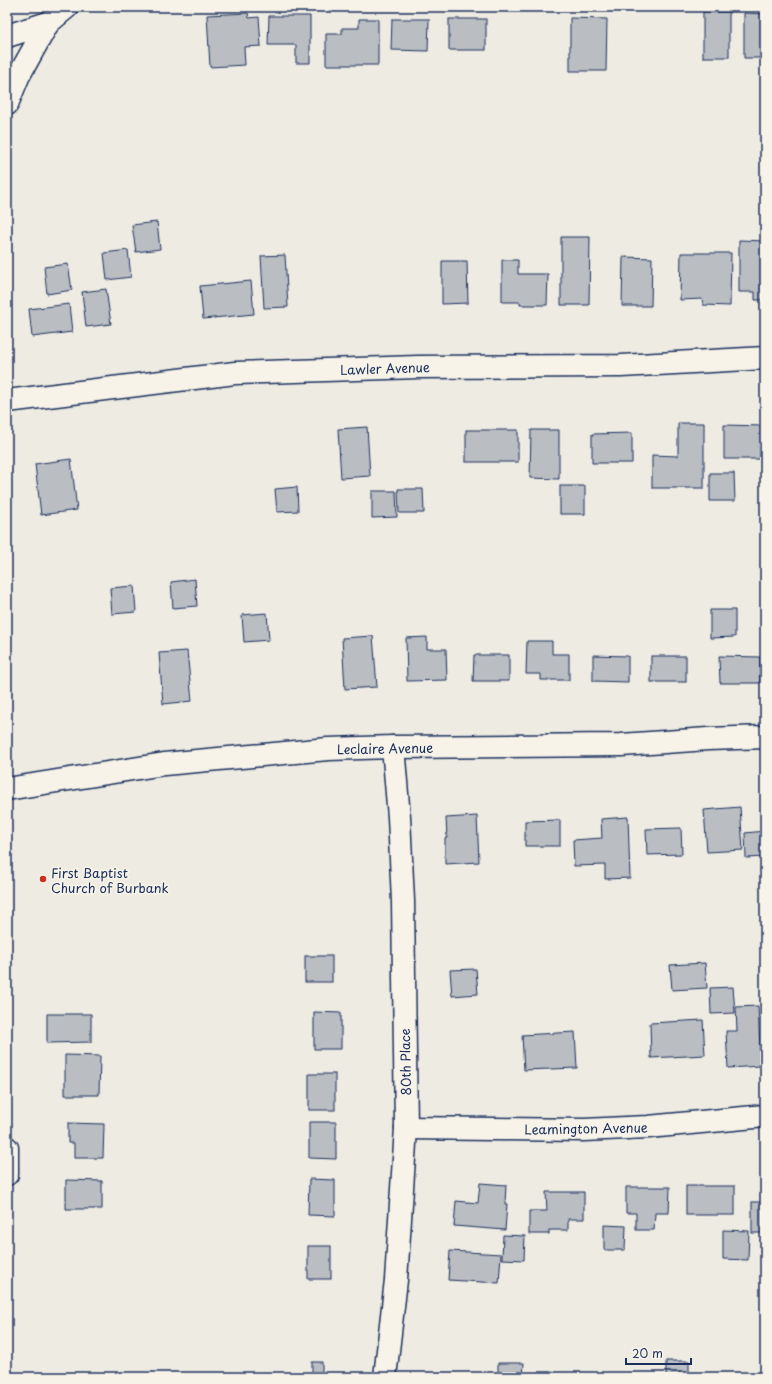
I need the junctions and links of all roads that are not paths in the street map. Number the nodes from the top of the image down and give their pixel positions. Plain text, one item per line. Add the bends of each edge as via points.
1 (67, 7) edge
2 (48, 23) junction
3 (7, 36) edge
4 (7, 104) edge
5 (765, 358) edge
6 (7, 402) edge
7 (765, 737) edge
8 (393, 747) junction
9 (7, 789) edge
10 (765, 1116) edge
11 (406, 1128) junction
12 (7, 1148) edge
13 (7, 1174) edge
14 (385, 1377) edge

1 - 2 street
2 - 3 street
2 - 4 street via 18,77
5 - 6 street, Lawler Avenue via 621,366 418,366 235,373
7 - 8 street, Leclaire Avenue via 621,745
8 - 9 street, Leclaire Avenue via 328,749 164,764
8 - 11 street, 80th Place via 403,901
10 - 11 street, Leamington Avenue via 584,1130
11 - 14 street, 80th Place via 396,1280
12 - 13 street

